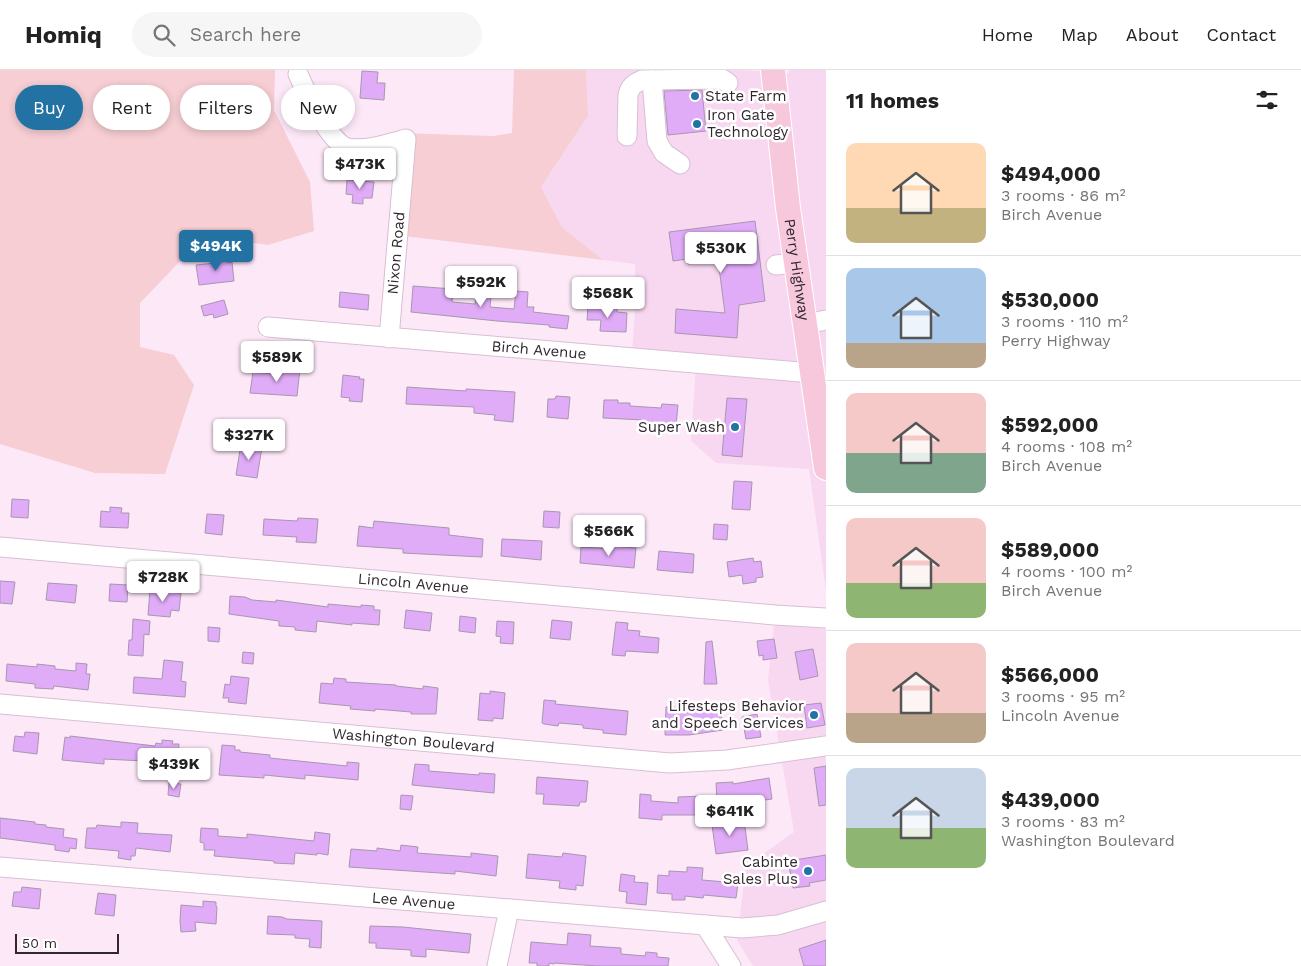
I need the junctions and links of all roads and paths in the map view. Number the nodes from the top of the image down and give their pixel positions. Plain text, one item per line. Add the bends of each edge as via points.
1 (774, 70) edge
2 (298, 74) dead end
3 (652, 80) junction
4 (728, 83) dead end
5 (627, 136) dead end
6 (680, 164) dead end
7 (815, 322) edge
8 (268, 328) dead end
9 (389, 338) junction
10 (812, 373) junction
11 (826, 468) edge
12 (0, 547) edge
13 (826, 618) edge
14 (0, 704) edge
15 (826, 746) edge
16 (0, 869) edge
17 (510, 909) junction
18 (826, 911) edge
19 (705, 925) junction
20 (497, 966) edge
21 (731, 966) edge

1 - 7 main road, Perry Highway via 786,264
2 - 9 street, Nixon Road via 328,130 346,148 364,148 406,139
3 - 4 street via 722,79
3 - 5 street via 642,80 630,89
3 - 6 street via 657,141 664,153
7 - 10 main road, Perry Highway
8 - 9 street, Birch Avenue
9 - 10 street, Birch Avenue
10 - 11 main road, Perry Highway
12 - 13 street, Lincoln Avenue
14 - 15 street, Washington Boulevard via 670,762 743,759
16 - 17 street, Lee Avenue
17 - 19 street, Lee Avenue
17 - 20 street
18 - 19 street, Lee Avenue via 766,927
19 - 21 street

